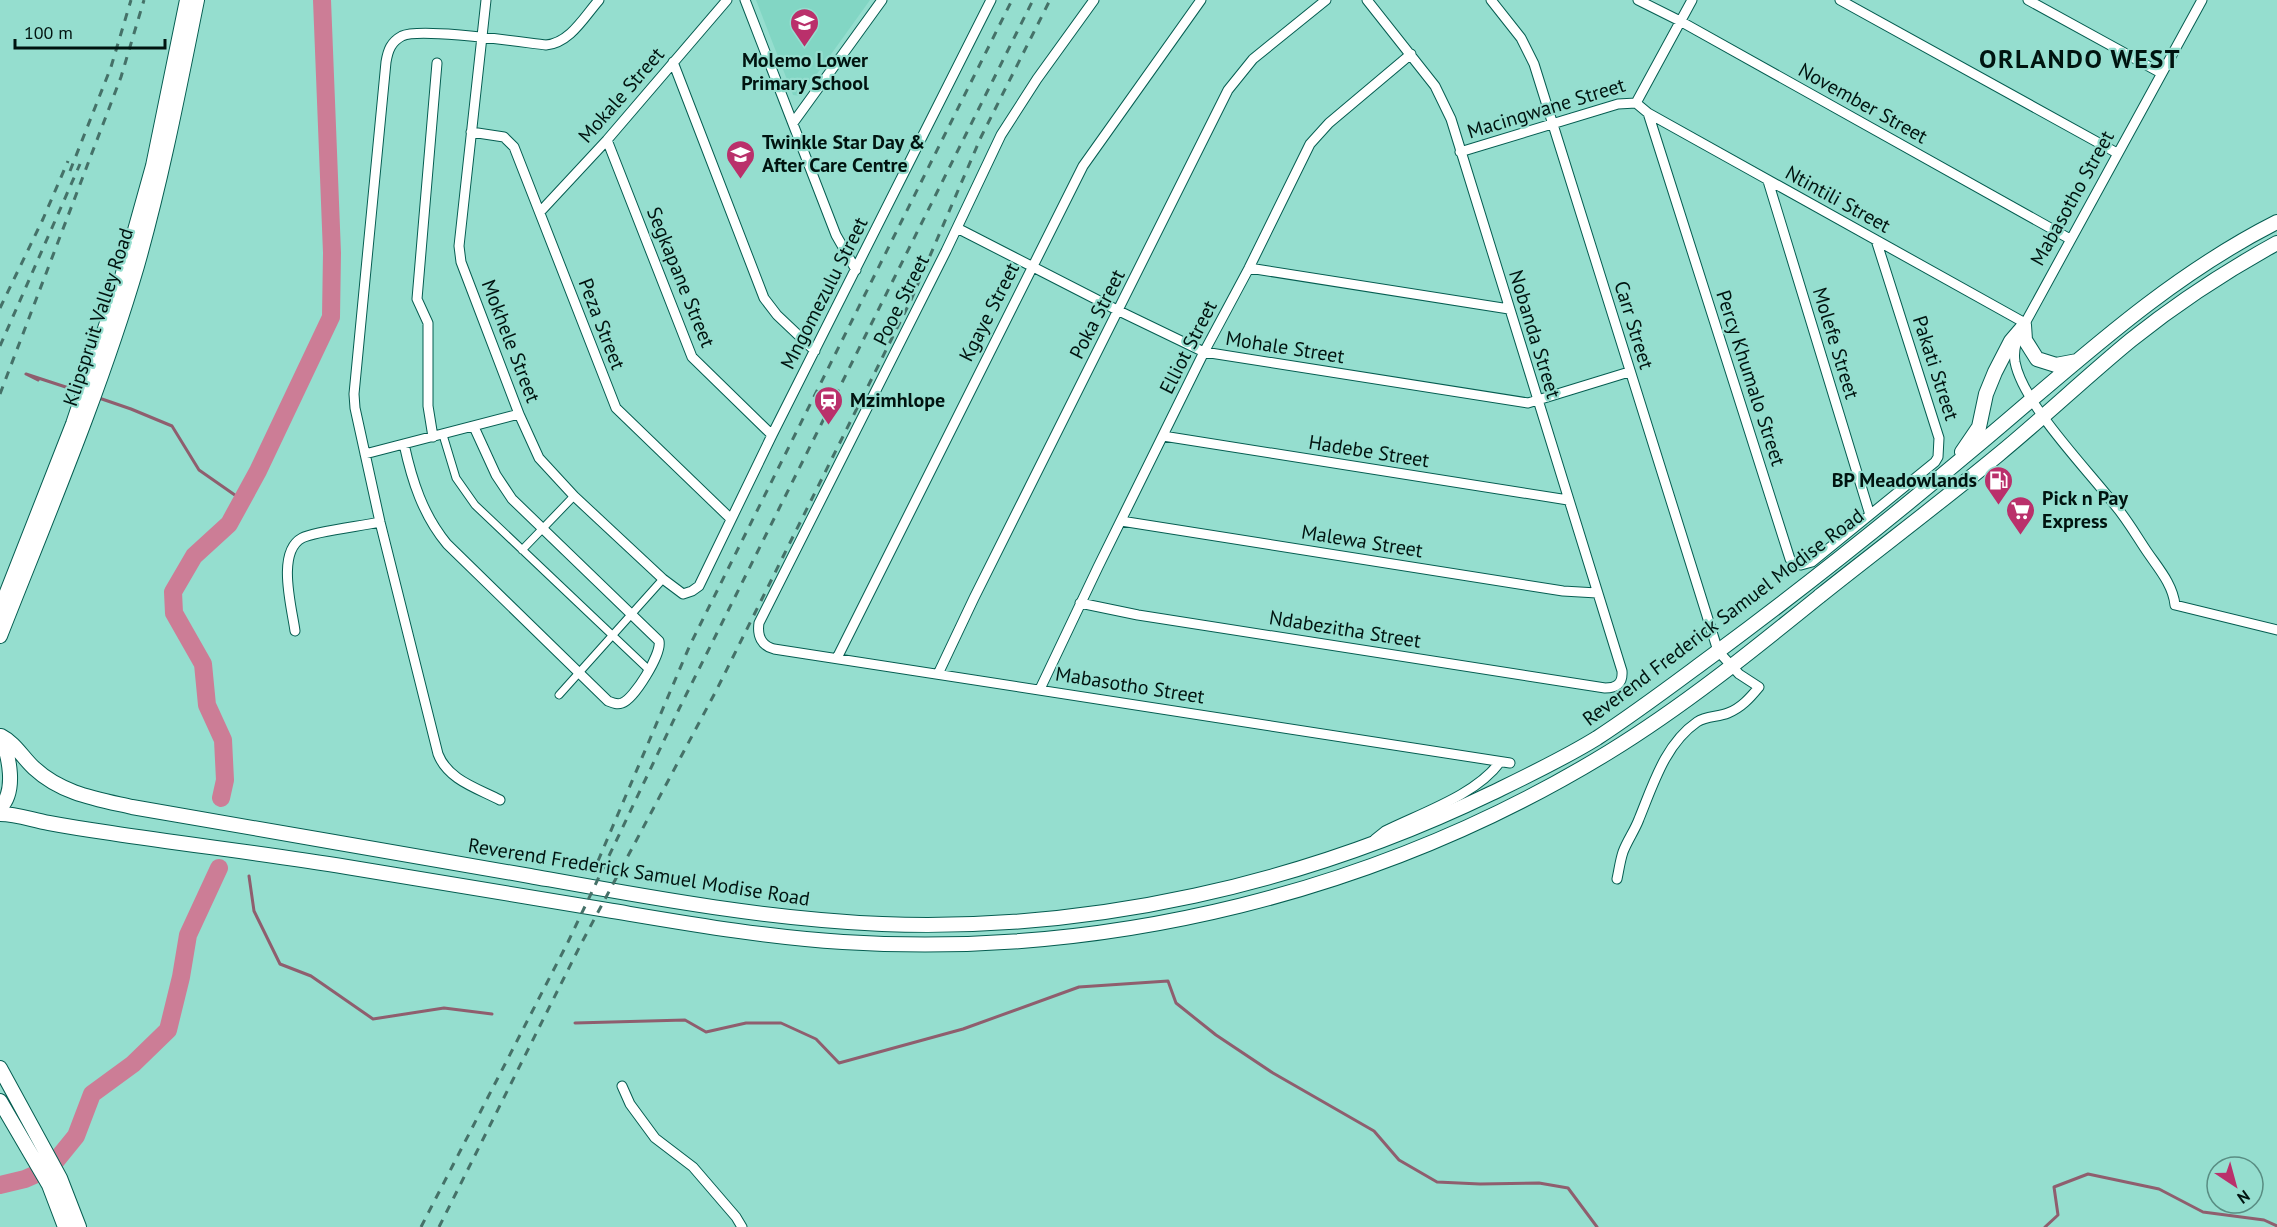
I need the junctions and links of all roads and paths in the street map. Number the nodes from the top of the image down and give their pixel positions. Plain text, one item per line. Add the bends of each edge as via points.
1 (187, 0) edge
2 (197, 0) edge
3 (486, 0) edge
4 (599, 0) edge
5 (727, 0) edge
6 (745, 0) edge
7 (882, 0) edge
8 (991, 0) edge
9 (1094, 0) edge
10 (1201, 0) edge
11 (1326, 0) edge
12 (1367, 0) edge
13 (1491, 0) edge
14 (1638, 0) edge
15 (1692, 0) edge
16 (1840, 0) edge
17 (2028, 0) edge
18 (2202, 0) edge
19 (1680, 21) junction
20 (482, 38) junction
21 (1411, 54) junction
22 (673, 62) junction
23 (437, 63) dead end
24 (2161, 74) junction
25 (1636, 103) junction
26 (1648, 113) junction
27 (793, 123) junction
28 (1552, 123) junction
29 (471, 132) junction
30 (607, 140) junction
31 (1460, 152) junction
32 (2117, 153) junction
33 (1768, 181) junction
34 (540, 212) junction
35 (2277, 222) edge
36 (957, 228) junction
37 (2070, 239) junction
38 (1876, 240) junction
39 (2277, 243) edge
40 (1032, 266) junction
41 (1250, 268) junction
42 (856, 270) junction
43 (1509, 309) junction
44 (1119, 312) junction
45 (2024, 325) junction
46 (815, 351) junction
47 (1204, 352) junction
48 (2077, 361) junction
49 (98, 367) junction
50 (1629, 372) junction
51 (2032, 400) junction
52 (1538, 401) junction
53 (519, 414) junction
54 (2044, 416) junction
55 (78, 425) junction
56 (474, 427) junction
57 (443, 435) junction
58 (772, 435) junction
59 (433, 436) junction
60 (1163, 436) junction
61 (404, 444) junction
62 (365, 454) junction
63 (1948, 470) junction
64 (574, 496) junction
65 (1568, 500) junction
66 (1870, 515) junction
67 (731, 519) junction
68 (1121, 521) junction
69 (380, 522) junction
70 (543, 529) junction
71 (522, 550) junction
72 (663, 579) junction
73 (1597, 593) junction
74 (683, 594) joint
75 (1080, 603) junction
76 (0, 610) edge
77 (632, 614) junction
78 (759, 627) joint
79 (2277, 630) edge
80 (295, 632) dead end
81 (0, 636) edge
82 (612, 636) junction
83 (1718, 651) junction
84 (837, 658) junction
85 (1731, 666) junction
86 (649, 670) junction
87 (579, 672) junction
88 (938, 674) junction
89 (1605, 688) joint
90 (1040, 689) junction
91 (559, 695) dead end
92 (1, 736) edge
93 (1500, 762) junction
94 (1510, 763) dead end
95 (500, 800) dead end
96 (0, 808) edge
97 (0, 814) edge
98 (1364, 848) junction
99 (1617, 879) dead end
100 (0, 1068) edge
101 (622, 1086) dead end
102 (0, 1101) edge
103 (54, 1181) junction
104 (65, 1227) edge
105 (79, 1227) edge
106 (742, 1227) edge

1 - 49 main road, Klipspruit Valley Road via 153,166
2 - 49 main road, Klipspruit Valley Road via 159,185 136,268
3 - 20 street, Mokhele Street
4 - 20 street via 557,43
5 - 22 street, Mokale Street
6 - 27 street
7 - 27 street
8 - 42 street, Mngomezulu Street
9 - 36 street, Pooe Street via 1010,120
10 - 40 street, Kgaye Street via 1086,160
11 - 44 street, Poka Street via 1253,59 1233,83
12 - 21 street, Nobanda Street
13 - 28 street, Carr Street via 1531,56
14 - 19 street, November Street
15 - 19 street, Macingwane Street
16 - 32 street
17 - 24 street
18 - 24 street, Mabasotho Street
19 - 25 street, Macingwane Street
19 - 37 street, November Street
20 - 29 street, Mokhele Street
20 - 62 street via 410,33 389,49 354,394
21 - 31 street, Nobanda Street via 1444,104
21 - 41 street, Elliot Street via 1329,123 1310,144
22 - 30 street, Mokale Street
22 - 46 street via 764,298
23 - 59 street via 417,299 428,323 428,406
24 - 32 street, Mabasotho Street
25 - 26 street, Ntintili Street
25 - 28 street, Macingwane Street via 1618,104
26 - 33 street, Ntintili Street
26 - 66 street, Percy Khumalo Street via 1790,559 1801,565 1812,562
27 - 42 street via 836,235
28 - 31 street, Macingwane Street
28 - 50 street, Carr Street
29 - 34 street, Peza Street via 510,142
29 - 53 street, Mokhele Street via 460,253
30 - 34 street, Mokale Street
30 - 58 street, Segkapane Street via 692,357
31 - 43 street, Nobanda Street
32 - 37 street, Mabasotho Street
33 - 38 street, Ntintili Street
33 - 66 street, Molefe Street
34 - 67 street, Peza Street via 616,408
35 - 48 main road, Reverend Frederick Samuel Modise Road via 2193,271
36 - 40 street, Mohale Street
36 - 78 street, Pooe Street
37 - 45 street, Mabasotho Street
38 - 45 street, Ntintili Street
38 - 66 street, Pakati Street via 1940,445 1935,462
39 - 54 main road, Reverend Frederick Samuel Modise Road via 2231,269 2137,335
40 - 44 street, Mohale Street
40 - 84 street, Kgaye Street
41 - 43 street
41 - 47 street, Elliot Street
42 - 46 street, Mngomezulu Street
43 - 52 street, Nobanda Street
44 - 47 street, Mohale Street
44 - 88 street, Poka Street
45 - 48 main road via 2025,340 2037,359 2056,365
45 - 51 street, Mabasotho Street via 2014,349 2015,361
45 - 63 main road via 1995,372 1976,433
46 - 58 street, Mngomezulu Street
47 - 52 street, Mohale Street via 1515,402
47 - 60 street, Elliot Street
48 - 51 main road, Reverend Frederick Samuel Modise Road
49 - 55 main road, Klipspruit Valley Road
50 - 52 street, Mohale Street
50 - 83 street, Carr Street
51 - 54 street, Mabasotho Street
51 - 63 main road, Reverend Frederick Samuel Modise Road
52 - 65 street, Nobanda Street
53 - 56 street
53 - 64 street, Mokhele Street via 539,458
54 - 79 street, Mabasotho Street via 2115,504 2171,587 2175,605
54 - 85 main road, Reverend Frederick Samuel Modise Road
55 - 76 main road, Klipspruit Valley Road
55 - 81 main road, Klipspruit Valley Road
56 - 57 street
56 - 70 street via 502,486
57 - 59 street
57 - 71 street via 462,489
58 - 67 street, Mngomezulu Street
59 - 61 street
60 - 65 street, Hadebe Street
60 - 68 street, Elliot Street
61 - 62 street
61 - 87 street via 420,502 436,531
62 - 69 street
63 - 83 main road, Reverend Frederick Samuel Modise Road
64 - 70 street
64 - 72 street, Mokhele Street
65 - 73 street, Nobanda Street
67 - 74 street, Mngomezulu Street via 699,586
68 - 73 street, Malewa Street via 1563,591
68 - 75 street, Elliot Street
69 - 80 street via 305,536 295,543 287,566
69 - 95 street via 440,759 459,780
70 - 71 street
70 - 77 street
71 - 82 street
72 - 74 street, Mokhele Street
72 - 77 street
73 - 89 street, Nobanda Street via 1622,675 1618,685
75 - 89 street, Ndabezitha Street
75 - 90 street, Elliot Street
77 - 82 street
77 - 86 street via 659,641 660,651
78 - 84 street, Mabasotho Street via 760,638 768,648
82 - 86 street
82 - 87 street
83 - 85 street, Carr Street
83 - 98 main road, Reverend Frederick Samuel Modise Road via 1571,752 1454,812
84 - 88 street, Mabasotho Street
85 - 97 main road, Reverend Frederick Samuel Modise Road via 1658,720 1568,776 1409,852 1267,900 1166,922 993,943 857,943 786,937
85 - 99 street, Carr Street via 1759,687 1728,714 1696,722 1677,742 1659,769 1624,851
86 - 87 street via 632,696 616,704
87 - 91 street
88 - 90 street, Mabasotho Street
90 - 93 street, Mabasotho Street
92 - 96 main road via 10,773 8,795
92 - 98 main road, Reverend Frederick Samuel Modise Road via 34,769 65,790 84,797 665,900 786,917 885,924 1077,915 1244,884
93 - 94 street, Mabasotho Street
93 - 98 street via 1478,782 1385,831
100 - 103 main road via 37,1133
101 - 106 street via 654,1138 693,1167
102 - 103 main road via 24,1142
103 - 104 main road
103 - 105 main road

